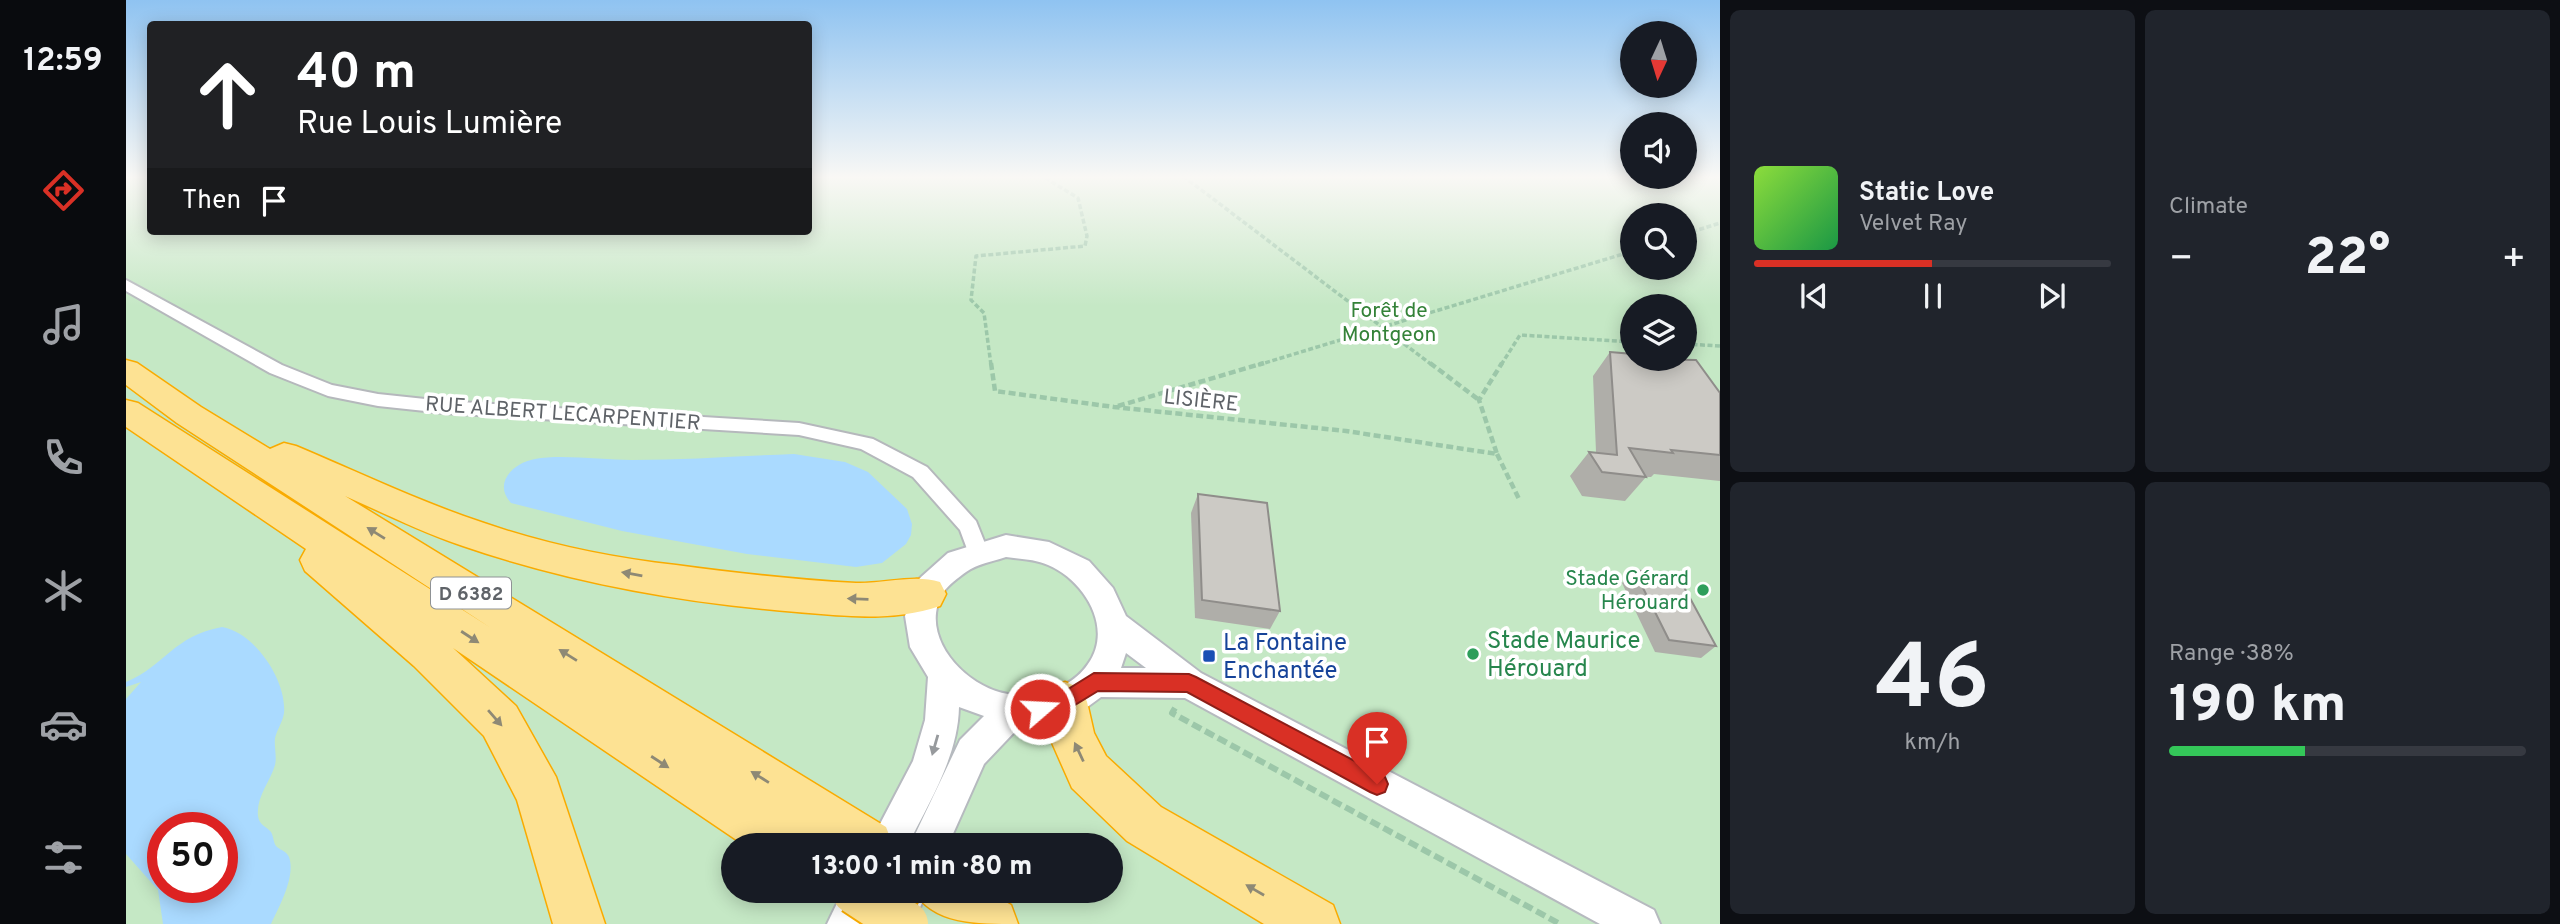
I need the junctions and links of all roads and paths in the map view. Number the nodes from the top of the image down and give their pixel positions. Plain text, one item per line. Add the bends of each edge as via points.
1 (1083, 219) edge
2 (1240, 219) edge
3 (1720, 223) edge
4 (1697, 230) edge
5 (1620, 255) edge
6 (126, 285) edge
7 (1383, 328) junction
8 (1620, 341) edge
9 (1697, 345) edge
10 (1720, 346) edge
11 (126, 370) edge
12 (1479, 400) junction
13 (1114, 407) junction
14 (126, 411) edge
15 (189, 415) junction
16 (1497, 454) junction
17 (192, 455) junction
18 (1519, 499) dead end
19 (977, 551) junction
20 (926, 594) junction
21 (1114, 625) junction
22 (944, 677) junction
23 (1189, 683) junction
24 (1080, 692) junction
25 (1014, 709) junction
26 (802, 829) edge
27 (894, 833) edge
28 (935, 833) edge
29 (858, 903) edge
30 (873, 903) edge
31 (903, 903) edge
32 (959, 903) edge
33 (988, 922) edge
34 (579, 924) edge
35 (847, 924) edge
36 (893, 924) edge
37 (905, 924) edge
38 (1314, 924) edge
39 (1560, 924) edge
40 (1640, 924) edge

1 - 13 path, LISIÈRE via 1085,246 976,257 971,300 984,313 995,391
2 - 7 path
3 - 4 path
5 - 7 path
6 - 19 street, RUE ALBERT LECARPENTIER via 276,369 328,390 444,407 799,429 866,444 920,472 969,527
7 - 12 path
7 - 13 path
8 - 12 path via 1520,335
9 - 10 path
11 - 15 highway, D 6382
12 - 16 path
13 - 16 path, LISIÈRE via 1346,431
14 - 17 highway, D 6382
20 -> 15 highway via 859,600 776,594 561,561 473,535
26 -> 15 highway, D 6382
16 - 18 path
17 -> 26 highway, D 6382
17 -> 34 highway via 429,653 500,721 539,794
19 - 20 main road via 938,575
19 - 21 main road via 1006,546 1036,549 1064,559 1094,584
20 - 22 main road via 920,614 922,636
21 - 23 main road
21 - 24 main road via 1114,646 1107,665
22 - 25 main road via 988,704
22 -> 27 main road via 942,720 929,766
23 - 24 main road
23 - 39 path via 1172,713
23 - 40 main road
24 - 25 main road via 1040,709
38 -> 24 highway via 1144,824 1089,772 1072,736
25 - 28 main road via 972,752
29 - 35 main road
30 - 37 highway, bridge
31 - 36 main road
32 - 33 highway

